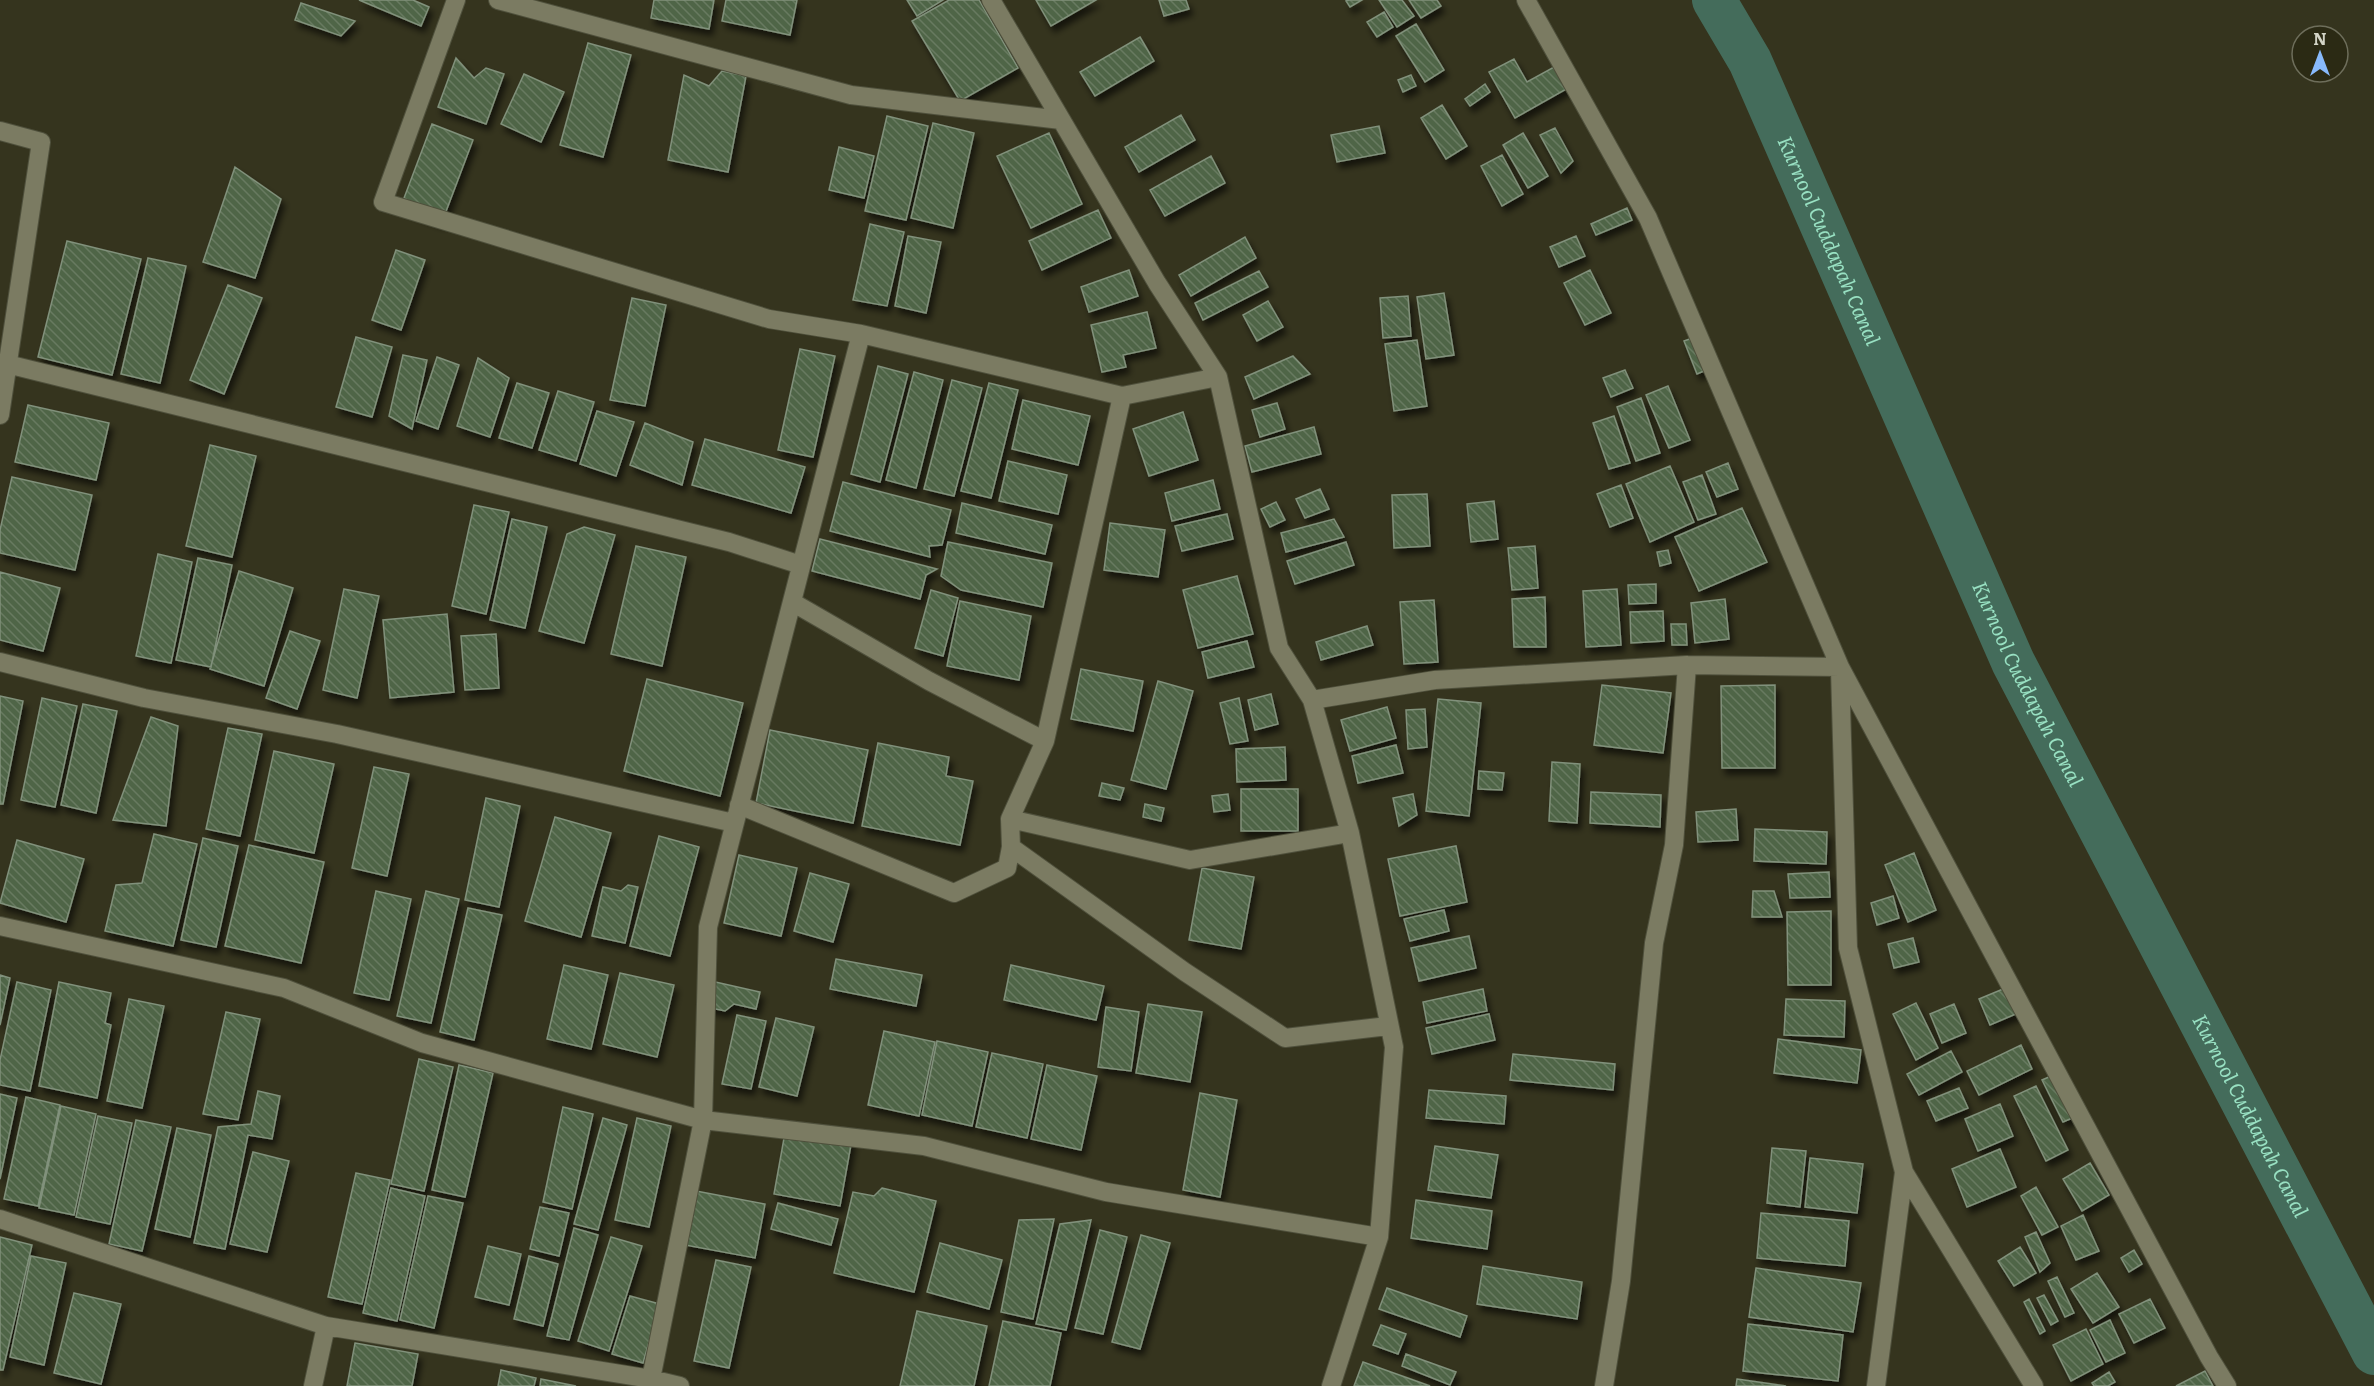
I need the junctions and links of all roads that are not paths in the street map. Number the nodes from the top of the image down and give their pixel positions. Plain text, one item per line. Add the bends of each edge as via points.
1 (456, 0) edge
2 (498, 0) edge
3 (991, 0) edge
4 (1526, 0) edge
5 (1061, 120) junction
6 (0, 131) edge
7 (861, 334) junction
8 (8, 364) junction
9 (1218, 377) junction
10 (1122, 396) junction
11 (0, 415) edge
12 (801, 565) junction
13 (792, 602) junction
14 (0, 662) edge
15 (1687, 665) junction
16 (1840, 666) junction
17 (1312, 700) junction
18 (1045, 741) junction
19 (739, 805) junction
20 (1010, 819) junction
21 (734, 824) junction
22 (1350, 833) junction
23 (1011, 847) junction
24 (0, 926) edge
25 (1388, 1026) junction
26 (703, 1120) junction
27 (1904, 1172) junction
28 (0, 1219) edge
29 (1379, 1237) junction
30 (326, 1326) junction
31 (651, 1379) junction
32 (313, 1386) edge
33 (680, 1386) edge
34 (1331, 1386) edge
35 (1604, 1386) edge
36 (1876, 1386) edge
37 (2034, 1386) edge
38 (2227, 1386) edge

1 - 7 street via 383,202 769,319
2 - 5 street via 851,95
3 - 5 street
4 - 16 street via 1648,218
5 - 9 street via 1157,283
6 - 8 street via 41,142
7 - 10 street
7 - 12 street
8 - 11 street
8 - 12 street via 729,542
9 - 10 street
9 - 17 street via 1279,648
10 - 18 street
12 - 13 street
13 - 18 street via 929,681
13 - 19 street
14 - 21 street via 144,698 337,734
15 - 16 street
15 - 17 street via 1435,680
15 - 35 street via 1674,845 1654,943 1621,1281
16 - 27 street via 1848,948
16 - 38 street
17 - 22 street
18 - 20 street
19 - 21 street
19 - 23 street via 954,893 1007,868
20 - 22 street via 1190,860
20 - 23 street
21 - 26 street via 708,927
22 - 25 street
23 - 25 street via 1185,972 1285,1038
24 - 26 street via 284,988 422,1043
25 - 29 street via 1394,1047
26 - 29 street via 924,1146 1106,1192
26 - 31 street
27 - 36 street
27 - 37 street
28 - 30 street
29 - 34 street
30 - 31 street
30 - 32 street
31 - 33 street

